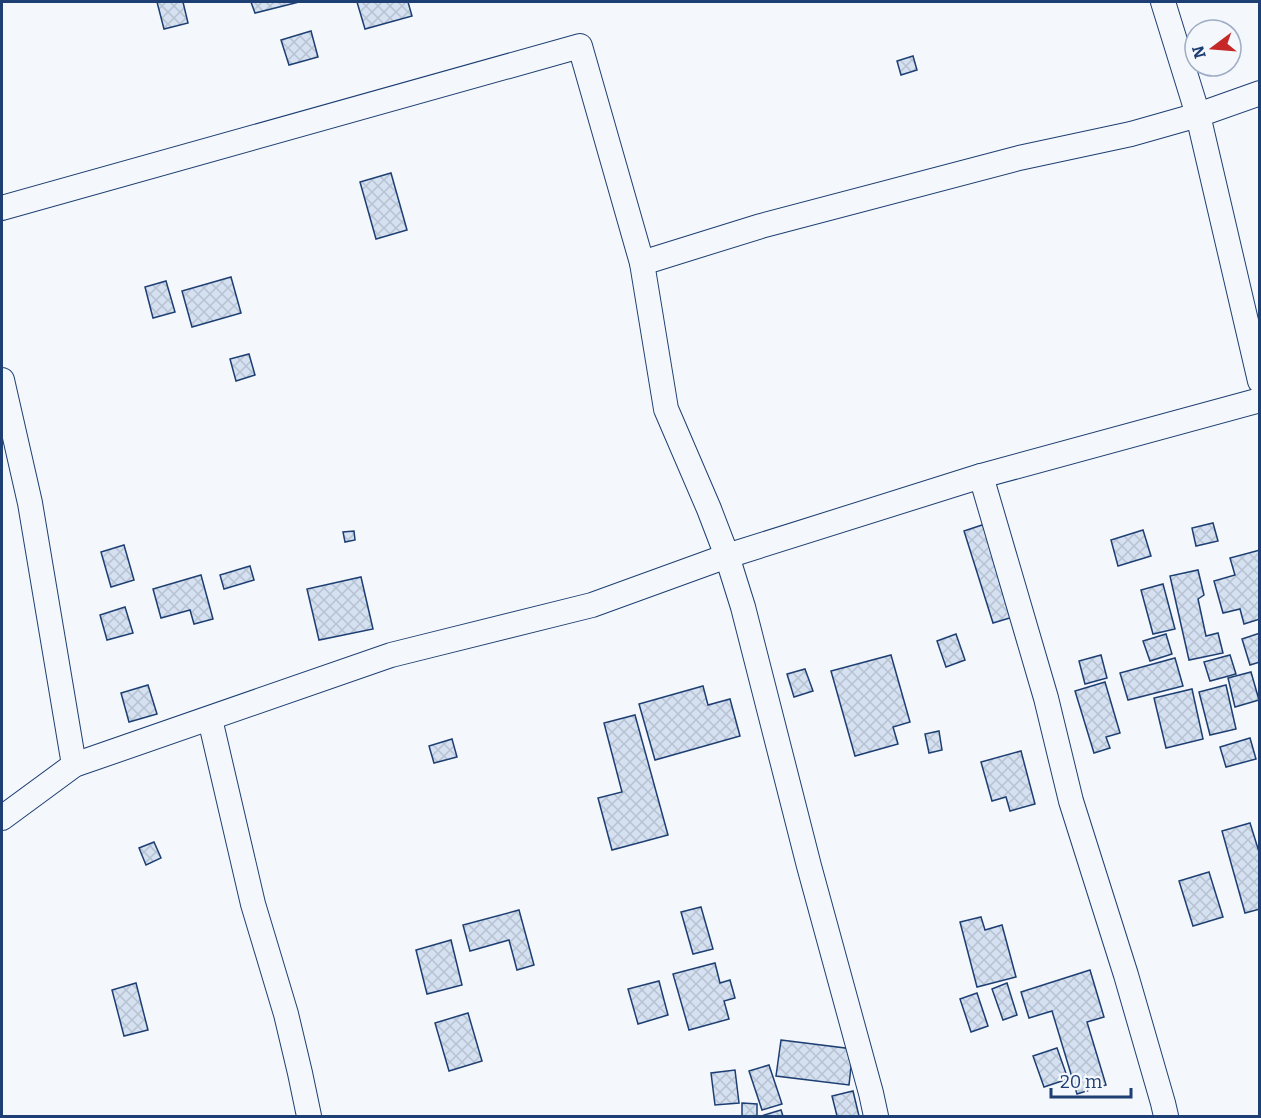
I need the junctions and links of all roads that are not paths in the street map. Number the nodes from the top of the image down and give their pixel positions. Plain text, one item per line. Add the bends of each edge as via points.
1 (1162, 2) edge
2 (1260, 93) edge
3 (1198, 115) junction
4 (2, 208) edge
5 (642, 263) junction
6 (2, 380) edge
7 (1260, 381) edge
8 (1260, 400) edge
9 (981, 476) junction
10 (727, 556) junction
11 (210, 719) junction
12 (74, 765) junction
13 (2, 818) edge
14 (309, 1116) edge
15 (876, 1116) edge
16 (1166, 1116) edge

1 - 3 street
2 - 3 street
3 - 5 street via 761,226
3 - 7 street
4 - 5 street via 580,46
5 - 10 street via 666,409
6 - 12 street via 30,503
8 - 9 street
9 - 10 street
9 - 16 street via 1046,698 1071,801
10 - 11 street via 592,605 391,655
10 - 15 street
11 - 12 street
11 - 14 street via 253,904 286,1014
12 - 13 street

